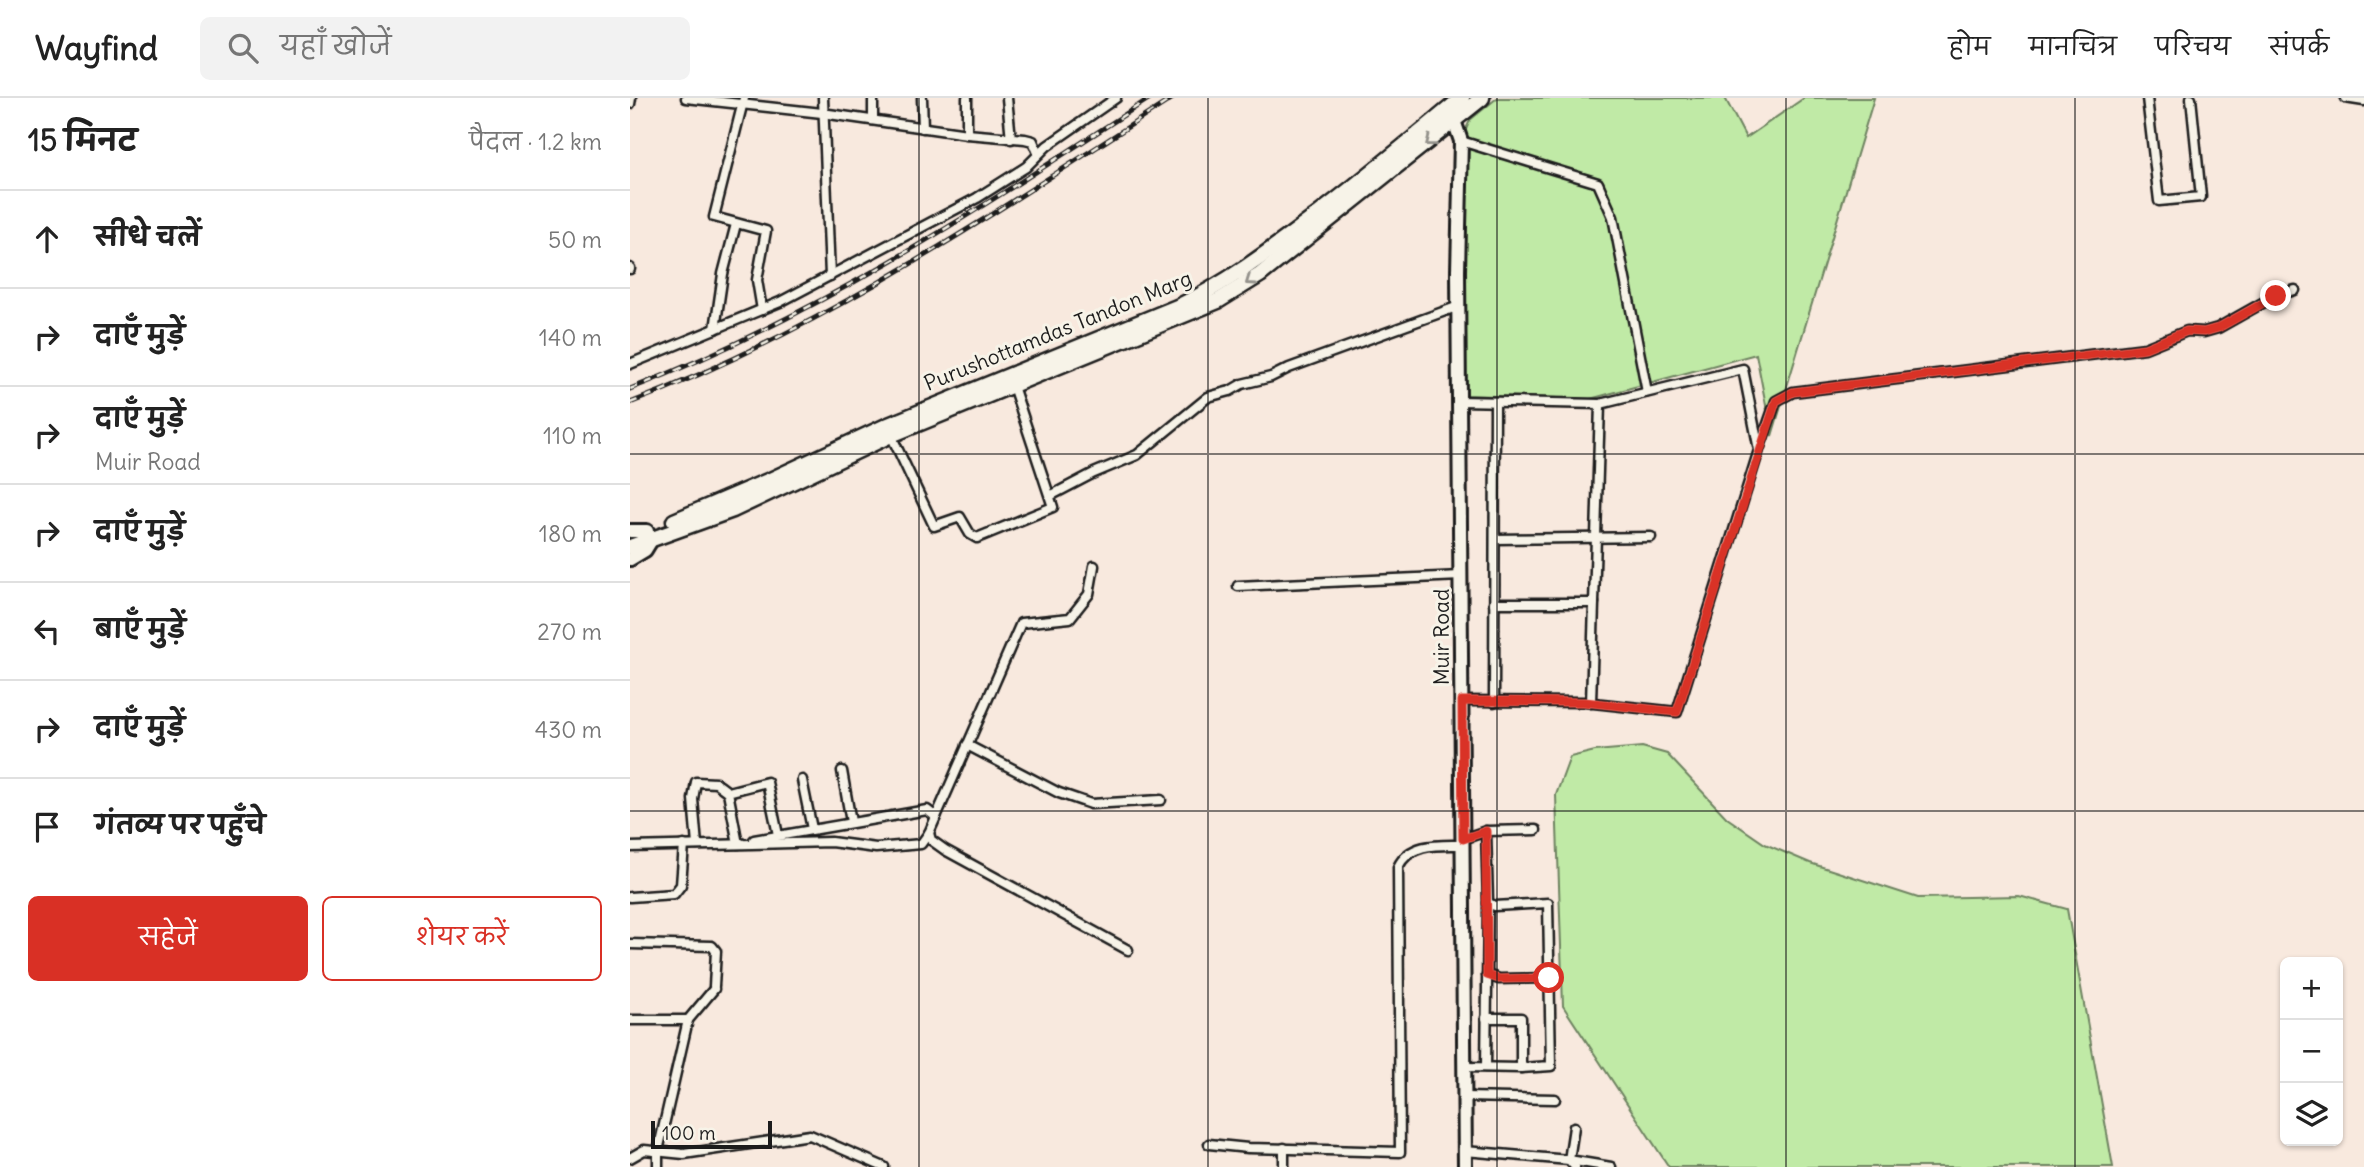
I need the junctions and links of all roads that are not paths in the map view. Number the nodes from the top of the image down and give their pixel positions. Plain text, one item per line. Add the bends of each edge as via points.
1 (631, 98) edge
2 (686, 98) edge
3 (772, 98) edge
4 (823, 98) edge
5 (873, 98) edge
6 (922, 98) edge
7 (967, 98) edge
8 (1007, 98) edge
9 (1116, 98) edge
10 (1462, 98) edge
11 (1482, 98) edge
12 (2147, 98) edge
13 (2191, 98) edge
14 (2345, 98) edge
15 (697, 99) edge
16 (744, 101) edge
17 (2364, 101) edge
18 (630, 104) edge
19 (773, 108) junction
20 (822, 113) junction
21 (1452, 115) junction
22 (873, 120) junction
23 (923, 128) junction
24 (967, 134) junction
25 (1011, 139) junction
26 (1461, 141) junction
27 (1038, 153) junction
28 (736, 224) junction
29 (830, 276) junction
30 (2295, 290) dead end
31 (1459, 306) junction
32 (762, 310) junction
33 (715, 329) junction
34 (630, 363) edge
35 (1013, 386) junction
36 (1647, 392) junction
37 (1460, 401) junction
38 (1495, 402) junction
39 (1600, 404) junction
40 (891, 435) junction
41 (1759, 450) junction
42 (1050, 496) junction
43 (630, 531) edge
44 (650, 534) junction
45 (1596, 537) junction
46 (1651, 537) dead end
47 (630, 538) edge
48 (1494, 539) junction
49 (630, 547) edge
50 (630, 559) edge
51 (1094, 566) dead end
52 (1461, 576) junction
53 (1238, 586) dead end
54 (1494, 603) junction
55 (1594, 603) junction
56 (1462, 701) junction
57 (1494, 702) junction
58 (1591, 703) junction
59 (967, 745) junction
60 (842, 772) dead end
61 (802, 780) dead end
62 (728, 792) junction
63 (1161, 800) dead end
64 (936, 817) junction
65 (851, 822) junction
66 (812, 829) junction
67 (1536, 830) dead end
68 (1486, 831) junction
69 (929, 833) junction
70 (778, 835) junction
71 (1463, 842) junction
72 (738, 844) junction
73 (684, 845) junction
74 (697, 845) junction
75 (630, 847) edge
76 (630, 897) edge
77 (1488, 903) junction
78 (630, 944) edge
79 (1128, 950) dead end
80 (1487, 975) junction
81 (1549, 978) junction
82 (1486, 1018) junction
83 (630, 1020) edge
84 (688, 1020) junction
85 (1465, 1067) junction
86 (1486, 1068) junction
87 (1521, 1068) junction
88 (1465, 1097) junction
89 (1555, 1099) dead end
90 (1574, 1127) dead end
91 (1209, 1144) dead end
92 (1284, 1148) junction
93 (658, 1151) junction
94 (1465, 1151) junction
95 (630, 1158) edge
96 (1572, 1163) edge
97 (658, 1167) edge
98 (884, 1167) edge
99 (1284, 1167) edge
100 (1465, 1167) edge
101 (1611, 1167) edge

1 - 18 street
2 - 15 street
3 - 19 street
4 - 20 street
5 - 22 street
6 - 23 street
7 - 24 street
8 - 25 street
9 - 27 street
10 - 21 main road, Purushottamdas Tandon Marg
11 - 21 main road
12 - 13 street via 2159,201 2201,197
14 - 17 street
15 - 16 street
16 - 19 street
16 - 28 street via 714,217
19 - 20 street
20 - 22 street
20 - 29 street
21 - 26 main road, Muir Road
21 -> 35 main road via 1240,289
21 - 44 main road, Purushottamdas Tandon Marg via 1267,254 1210,291 886,426
22 - 23 street
23 - 24 street
24 - 25 street
25 - 27 street via 1033,141
26 - 31 main road, Muir Road
26 - 36 street via 1598,183 1613,217
27 - 29 street via 1026,167 977,198
28 - 32 street via 765,231 757,280
28 - 33 street
29 - 32 street
30 - 41 street via 2218,328 2187,331 2145,348 1793,392 1776,401
31 - 37 main road, Muir Road
31 - 42 street via 1208,397 1137,455
32 - 33 street
33 - 34 street
35 - 40 main road
35 - 42 street
36 - 39 street
36 - 41 street via 1743,369
37 - 38 street
37 - 52 main road, Muir Road
38 - 39 street
38 - 48 street
39 - 45 street
40 - 42 street via 934,526 960,517 977,538 1053,507
40 - 44 main road via 733,510
41 - 58 street via 1677,712
43 - 44 main road, Purushottamdas Tandon Marg
44 - 47 main road
44 - 49 main road
44 - 50 main road, Purushottamdas Tandon Marg via 645,550
45 - 46 street
45 - 48 street
45 - 55 street
48 - 54 street
51 - 59 street via 1089,594 1070,618 1021,623
52 - 53 street
52 - 56 main road, Muir Road
54 - 55 street
54 - 57 street
55 - 58 street
56 - 57 street
56 - 71 main road, Muir Road
57 - 58 street
59 - 63 street via 1059,793 1091,804
59 - 64 street
60 - 65 street
61 - 66 street
62 - 70 street via 767,782
62 - 72 street
62 - 74 street via 716,783 696,782
64 - 65 street via 927,810
64 - 69 street
65 - 66 street
66 - 70 street
67 - 68 street
68 - 71 street
68 - 77 street
69 - 72 street via 920,844 876,848 831,842
69 - 79 street via 945,850
70 - 72 street
71 - 85 main road, Muir Road
71 - 92 street via 1428,845 1413,851 1398,867 1400,1152
72 - 74 street
73 - 74 street
73 - 75 street
73 - 76 street via 681,885 674,894
77 - 80 street
77 - 81 street via 1548,903
78 - 84 street via 712,946 716,951 714,988
80 - 81 street
80 - 82 street
81 - 87 street via 1552,1066
82 - 86 street
82 - 87 street via 1521,1018
83 - 84 street
84 - 93 street
85 - 86 street
85 - 88 main road, Muir Road
86 - 87 street
88 - 89 street
88 - 94 main road, Muir Road
90 - 96 street
91 - 92 street
92 - 99 street
93 - 95 street via 644,1150
93 - 97 street
93 - 98 street via 684,1153 810,1135
94 - 96 street
94 - 100 main road, Muir Road
96 - 101 street

